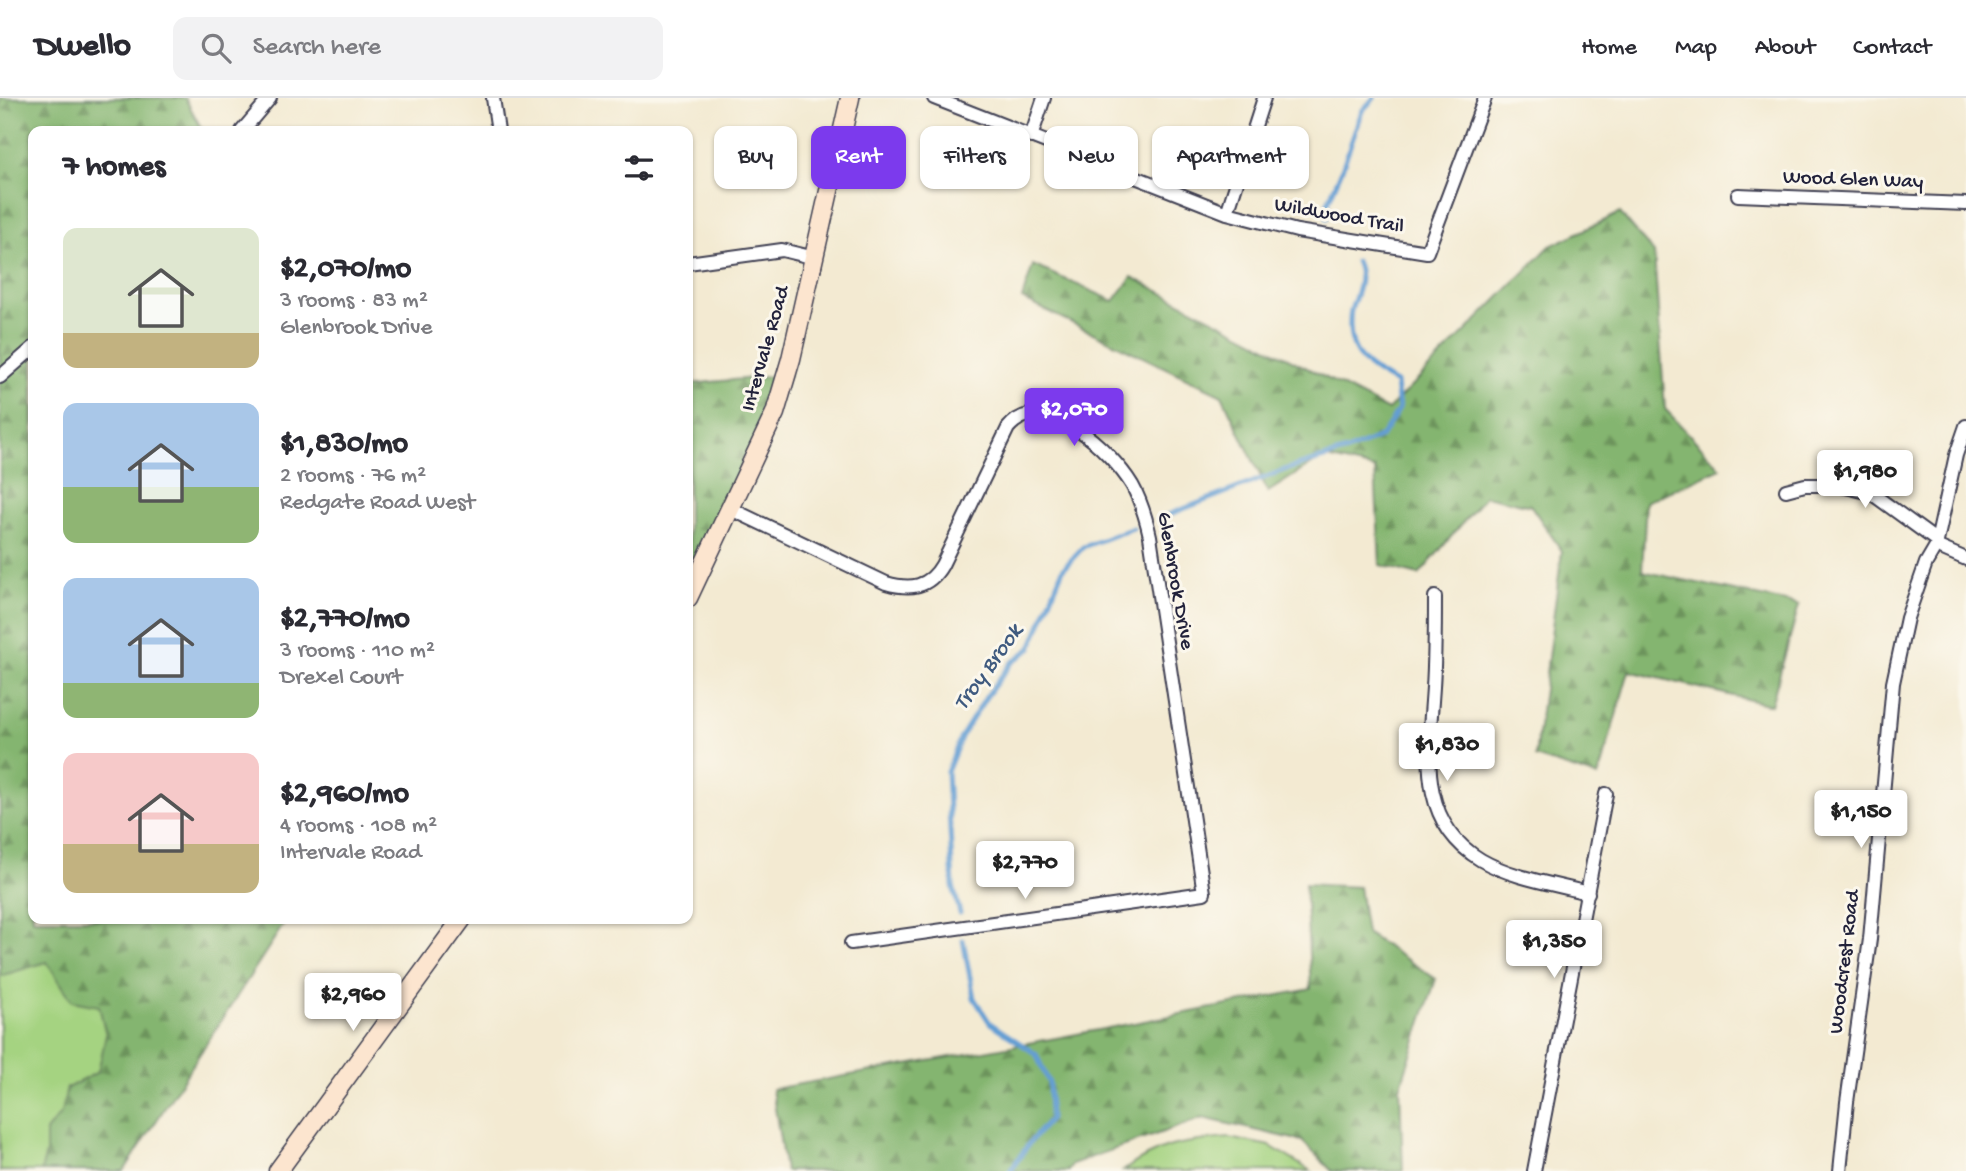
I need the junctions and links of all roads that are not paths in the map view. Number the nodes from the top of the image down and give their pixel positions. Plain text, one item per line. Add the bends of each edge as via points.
1 (270, 98) edge
2 (493, 98) edge
3 (850, 98) edge
4 (934, 98) edge
5 (1044, 98) edge
6 (1264, 98) edge
7 (1485, 98) edge
8 (246, 126) edge
9 (497, 126) edge
10 (1031, 137) junction
11 (1738, 195) dead end
12 (1966, 204) edge
13 (1227, 213) junction
14 (815, 258) junction
15 (693, 262) edge
16 (28, 352) edge
17 (0, 377) edge
18 (1966, 426) edge
19 (1786, 489) dead end
20 (731, 509) junction
21 (1937, 544) junction
22 (1966, 559) edge
23 (693, 588) edge
24 (1435, 597) dead end
25 (1606, 794) dead end
26 (1588, 893) junction
27 (458, 924) edge
28 (851, 943) dead end
29 (278, 1171) edge
30 (1534, 1171) edge
31 (1840, 1171) edge

1 - 8 street
2 - 9 street
3 - 14 street, Intervale Road
4 - 10 street, Wildwood Trail
5 - 10 street
6 - 13 street
7 - 13 street, Wildwood Trail via 1427,252 1297,231
10 - 13 street, Wildwood Trail
11 - 12 street, Wood Glen Way
14 - 15 street via 782,250
14 - 20 street, Intervale Road via 775,413
16 - 17 street
18 - 21 street, Woodcrest Road
19 - 21 street via 1837,485 1871,493
20 - 23 street, Intervale Road
20 - 28 street, Glenbrook Drive via 886,583 918,586 937,574 1015,420 1043,414 1086,435 1118,466 1147,523 1204,893
21 - 22 street
21 - 31 street, Woodcrest Road via 1907,618 1893,683 1870,939
24 - 26 street via 1429,775 1436,808 1461,844 1478,858
25 - 26 street
26 - 30 street
27 - 29 street

